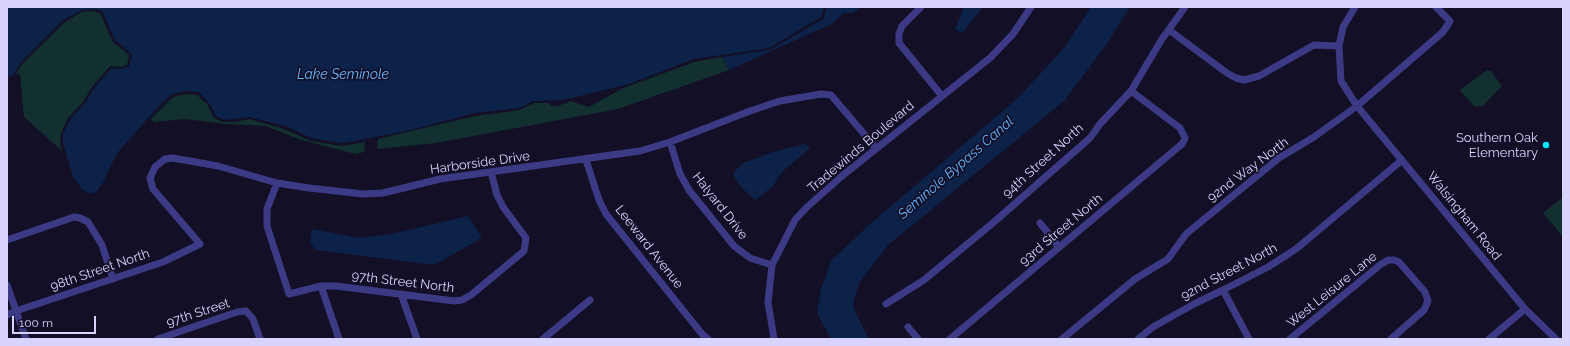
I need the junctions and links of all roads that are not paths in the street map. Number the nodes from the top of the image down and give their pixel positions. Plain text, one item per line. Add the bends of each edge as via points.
1 (921, 7) edge
2 (1031, 7) edge
3 (1185, 7) edge
4 (1355, 7) edge
5 (1436, 7) edge
6 (1169, 30) junction
7 (1339, 46) junction
8 (1131, 90) junction
9 (942, 96) junction
10 (1357, 106) junction
11 (670, 142) junction
12 (876, 148) junction
13 (586, 160) junction
14 (1402, 160) junction
15 (491, 172) junction
16 (277, 183) junction
17 (1040, 222) dead end
18 (7, 240) edge
19 (200, 244) joint
20 (1059, 247) junction
21 (772, 265) junction
22 (113, 279) junction
23 (7, 285) edge
24 (321, 286) junction
25 (1223, 290) junction
26 (401, 294) junction
27 (590, 300) dead end
28 (886, 304) dead end
29 (1525, 309) junction
30 (16, 311) junction
31 (7, 315) edge
32 (908, 327) dead end
33 (180, 332) junction
34 (26, 339) edge
35 (158, 339) edge
36 (182, 339) edge
37 (260, 339) edge
38 (339, 339) edge
39 (417, 339) edge
40 (543, 339) edge
41 (708, 339) edge
42 (774, 339) edge
43 (918, 339) edge
44 (950, 339) edge
45 (1062, 339) edge
46 (1138, 339) edge
47 (1249, 339) edge
48 (1290, 339) edge
49 (1391, 339) edge
50 (1489, 339) edge
51 (1556, 339) edge

1 - 9 street via 902,26 899,42
2 - 9 street, Tradewinds Boulevard via 1014,34 1000,48
3 - 6 street, 94th Street North
4 - 7 street, Walsingham Road via 1343,27
5 - 10 street, 92nd Way North via 1450,21 1443,32
6 - 7 street via 1227,73 1244,80 1259,76 1314,45
6 - 8 street, 94th Street North
7 - 10 street, Walsingham Road via 1341,81
8 - 20 street, 93rd Street North via 1180,128 1185,138 1182,144
8 - 28 street, 94th Street North via 1090,138 994,222 924,280
9 - 12 street, Tradewinds Boulevard
10 - 14 street, Walsingham Road
10 - 45 street, 92nd Way North via 1279,158 1186,234 1168,259 1135,279
11 - 12 street, Harborside Drive via 780,101 827,94 831,95
11 - 13 street, Harborside Drive via 640,151
11 - 21 street, Halyard Drive via 680,174 689,190 734,246 750,258
12 - 21 street, Tradewinds Boulevard via 801,213
13 - 15 street, Harborside Drive
13 - 41 street, Leeward Avenue via 606,214
14 - 25 street, 92nd Street North via 1296,249
14 - 29 street, Walsingham Road
15 - 16 street, Harborside Drive via 440,179 383,193 363,194
15 - 26 street, 97th Street North via 497,195 526,238 524,251 462,300
16 - 19 street, Harborside Drive via 218,166 174,158 165,159 155,167 150,178 153,189
16 - 24 street, 97th Street North via 268,208 267,226 289,294
17 - 20 street
18 - 22 street via 74,217 80,218 88,222 102,245
19 - 22 street, 98th Street North via 163,262
20 - 44 street, 93rd Street North
21 - 42 street, Tradewinds Boulevard via 768,302
22 - 30 street, 98th Street North
23 - 30 street
24 - 26 street, 97th Street North
24 - 38 street
25 - 46 street, 92nd Street North via 1153,327
25 - 47 street
26 - 39 street
27 - 40 street
29 - 50 street
29 - 51 street, Walsingham Road
30 - 31 street, 98th Street North
30 - 34 street
32 - 43 street
33 - 35 street, 97th Street
33 - 36 street
33 - 37 street, 97th Street via 246,311 253,318
48 - 49 street, West Leisure Lane via 1380,265 1388,260 1394,260 1399,262 1425,292 1428,301 1424,310

